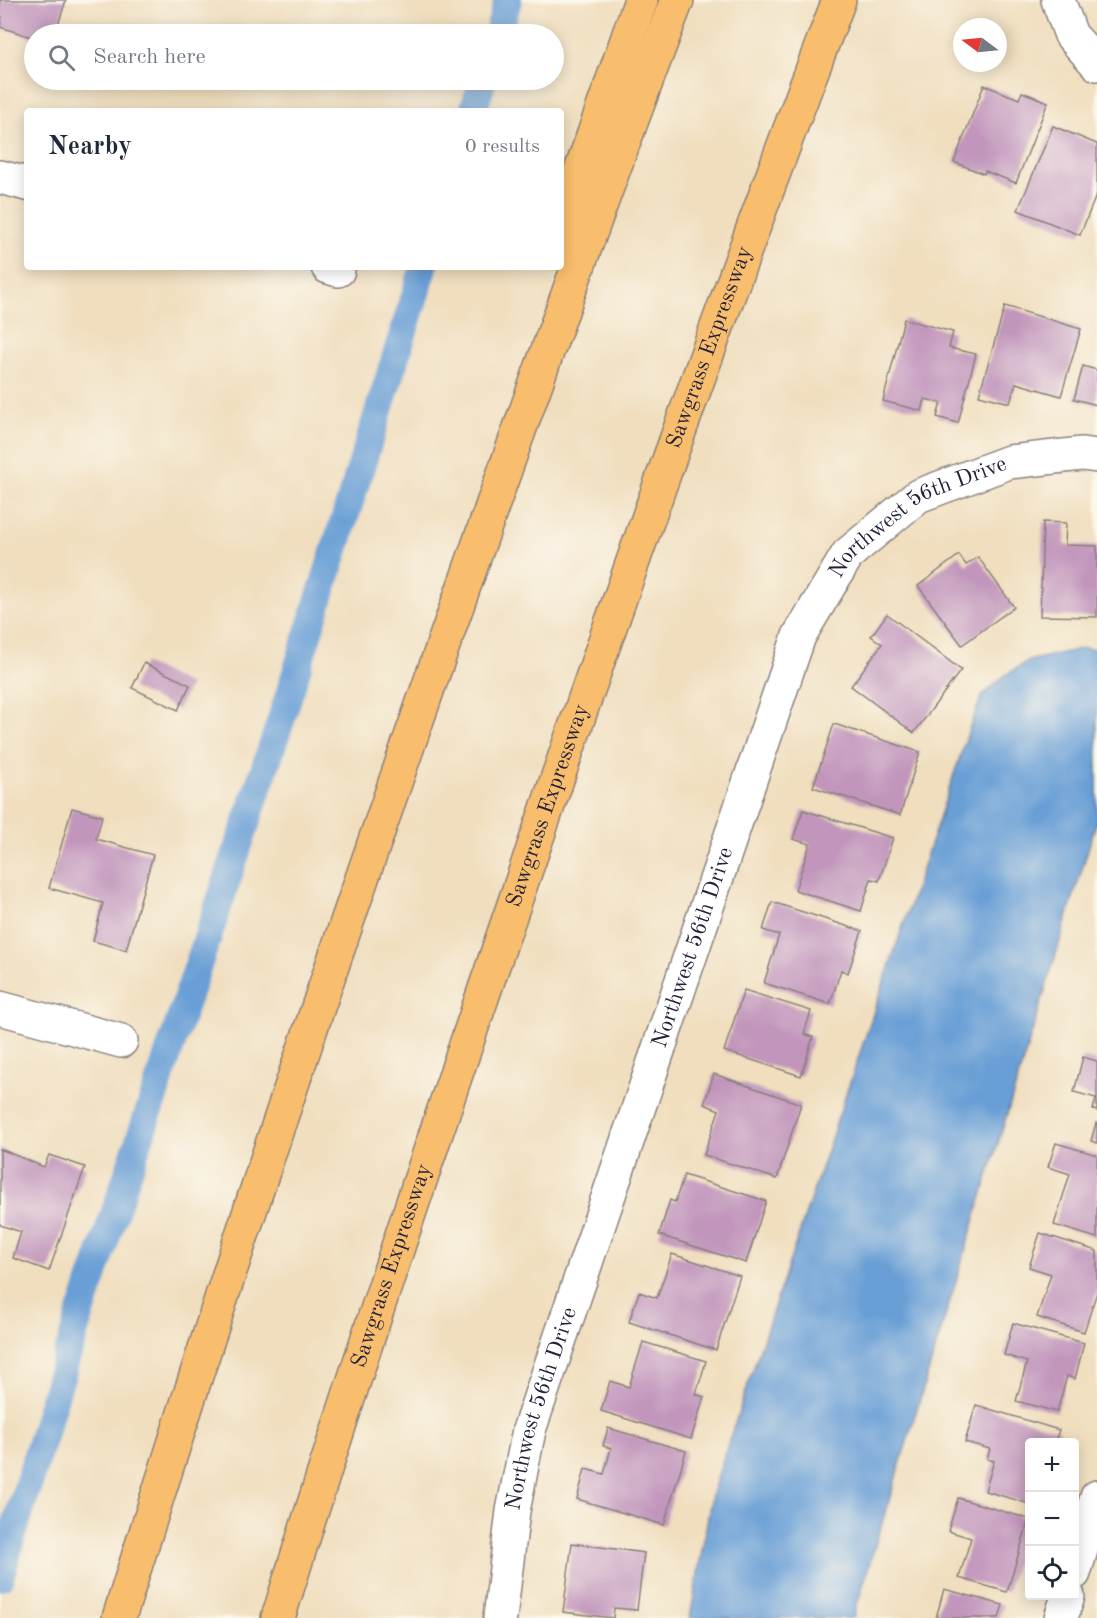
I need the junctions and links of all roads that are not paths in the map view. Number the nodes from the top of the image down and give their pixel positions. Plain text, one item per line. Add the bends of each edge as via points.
1 (641, 0) edge
2 (676, 0) edge
3 (839, 0) edge
4 (1058, 0) edge
5 (1097, 64) edge
6 (0, 177) edge
7 (24, 183) edge
8 (564, 234) edge
9 (555, 270) edge
10 (1097, 456) edge
11 (505, 466) junction
12 (0, 1008) edge
13 (121, 1041) dead end
14 (1097, 1497) edge
15 (1079, 1556) edge
16 (1067, 1600) edge
17 (119, 1618) edge
18 (278, 1618) edge
19 (500, 1618) edge
20 (1061, 1618) edge

1 - 8 highway via 578,179
2 - 11 highway
3 - 18 highway, Sawgrass Expressway via 571,737 424,1167
4 - 5 street via 1071,35
6 - 7 street
9 - 11 highway
10 - 19 street, Northwest 56th Drive via 1082,454 1009,462 918,496 848,554 799,636 529,1430 513,1511
11 - 17 highway via 306,1040
12 - 13 street
14 - 15 street
16 - 20 street

